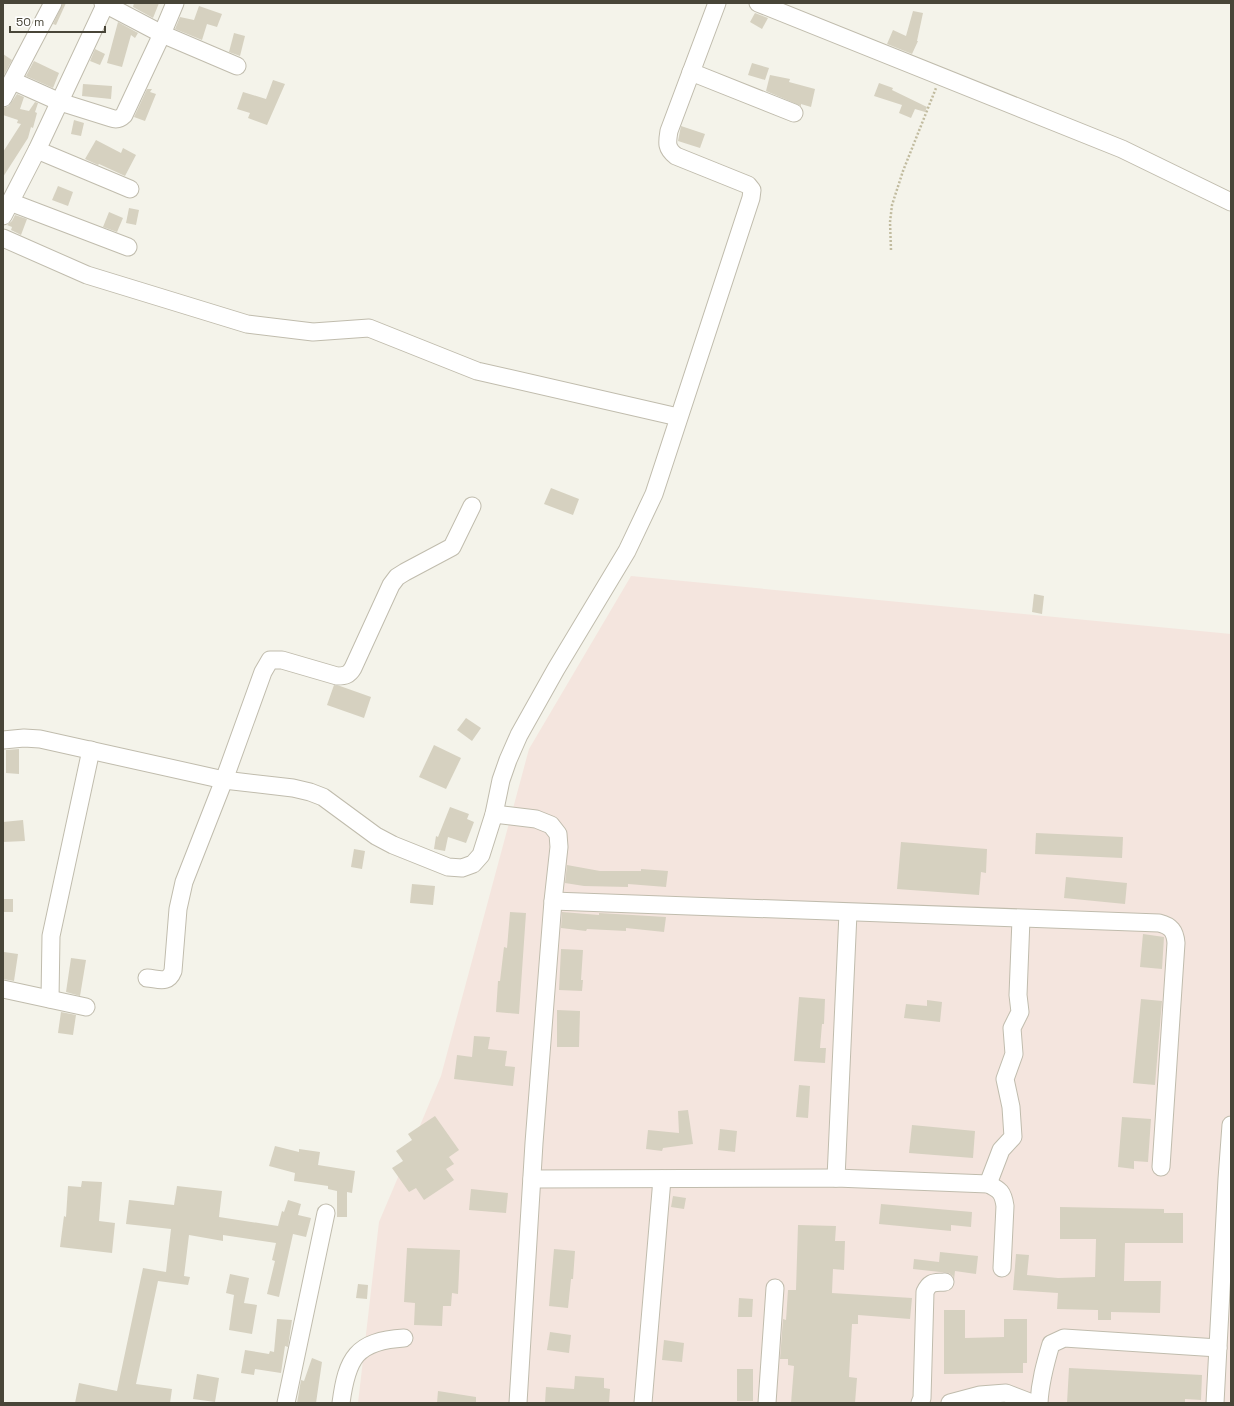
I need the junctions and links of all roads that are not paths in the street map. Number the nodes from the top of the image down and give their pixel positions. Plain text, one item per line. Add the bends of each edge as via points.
1 (52, 3) edge
2 (105, 3) edge
3 (175, 3) edge
4 (717, 3) edge
5 (758, 3) edge
6 (162, 34) junction
7 (237, 66) dead end
8 (691, 72) junction
9 (13, 81) junction
10 (3, 98) edge
11 (60, 102) junction
12 (794, 113) dead end
13 (37, 150) junction
14 (130, 189) dead end
15 (1231, 202) edge
16 (7, 209) edge
17 (3, 238) edge
18 (128, 247) dead end
19 (678, 417) junction
20 (472, 506) dead end
21 (3, 740) edge
22 (91, 750) junction
23 (224, 780) junction
24 (494, 814) junction
25 (554, 902) junction
26 (848, 913) junction
27 (1021, 919) junction
28 (147, 978) dead end
29 (3, 989) edge
30 (50, 999) junction
31 (86, 1007) dead end
32 (1231, 1134) edge
33 (1161, 1168) dead end
34 (836, 1178) junction
35 (532, 1179) junction
36 (662, 1179) junction
37 (988, 1184) junction
38 (326, 1213) dead end
39 (1002, 1268) dead end
40 (945, 1282) dead end
41 (775, 1288) dead end
42 (1225, 1309) edge
43 (404, 1338) dead end
44 (1218, 1348) junction
45 (286, 1403) edge
46 (341, 1403) edge
47 (518, 1403) edge
48 (643, 1403) edge
49 (767, 1403) edge
50 (920, 1403) edge
51 (950, 1403) edge
52 (1032, 1403) edge
53 (1039, 1403) edge
54 (1215, 1403) edge

1 - 9 street
2 - 6 street
2 - 11 street
3 - 6 street
4 - 8 street
5 - 15 street via 1122,149
6 - 7 street
6 - 11 street via 121,118 116,120
8 - 12 street
8 - 19 street via 669,131 667,141 670,151 676,156 748,185 752,190
9 - 10 street
9 - 11 street
11 - 13 street
13 - 14 street
13 - 16 street
16 - 18 street
17 - 19 street via 87,275 247,324 313,332 369,328 477,371
19 - 24 street via 654,494 627,551 519,735 501,780
20 - 23 street via 452,547 405,572 391,585 349,674 337,676 282,660 270,660 263,672
21 - 22 street via 40,739
22 - 23 street
22 - 30 street via 51,936
23 - 24 street via 293,788 316,794 376,836 448,867 462,868 473,864 481,855
23 - 28 street via 184,882 178,909 171,977 166,980
24 - 25 street via 536,819 551,825 558,834
25 - 26 street
25 - 35 street
26 - 27 street
26 - 34 street
27 - 33 street via 1159,924 1173,929 1176,943
27 - 37 street via 1018,995 1020,1012 1012,1028 1014,1054 1005,1079 1011,1107 1013,1137 1001,1150
29 - 30 street
30 - 31 street
32 - 42 street
34 - 36 street
34 - 37 street
35 - 36 street
35 - 47 street
36 - 48 street
37 - 39 street via 998,1189 1005,1206
38 - 45 street
40 - 50 street via 932,1283 925,1292
41 - 49 street
42 - 44 street
43 - 46 street via 378,1341 356,1354 344,1380
44 - 53 street via 1064,1338 1051,1344 1044,1365
44 - 54 street
51 - 52 street via 980,1395 1006,1394

